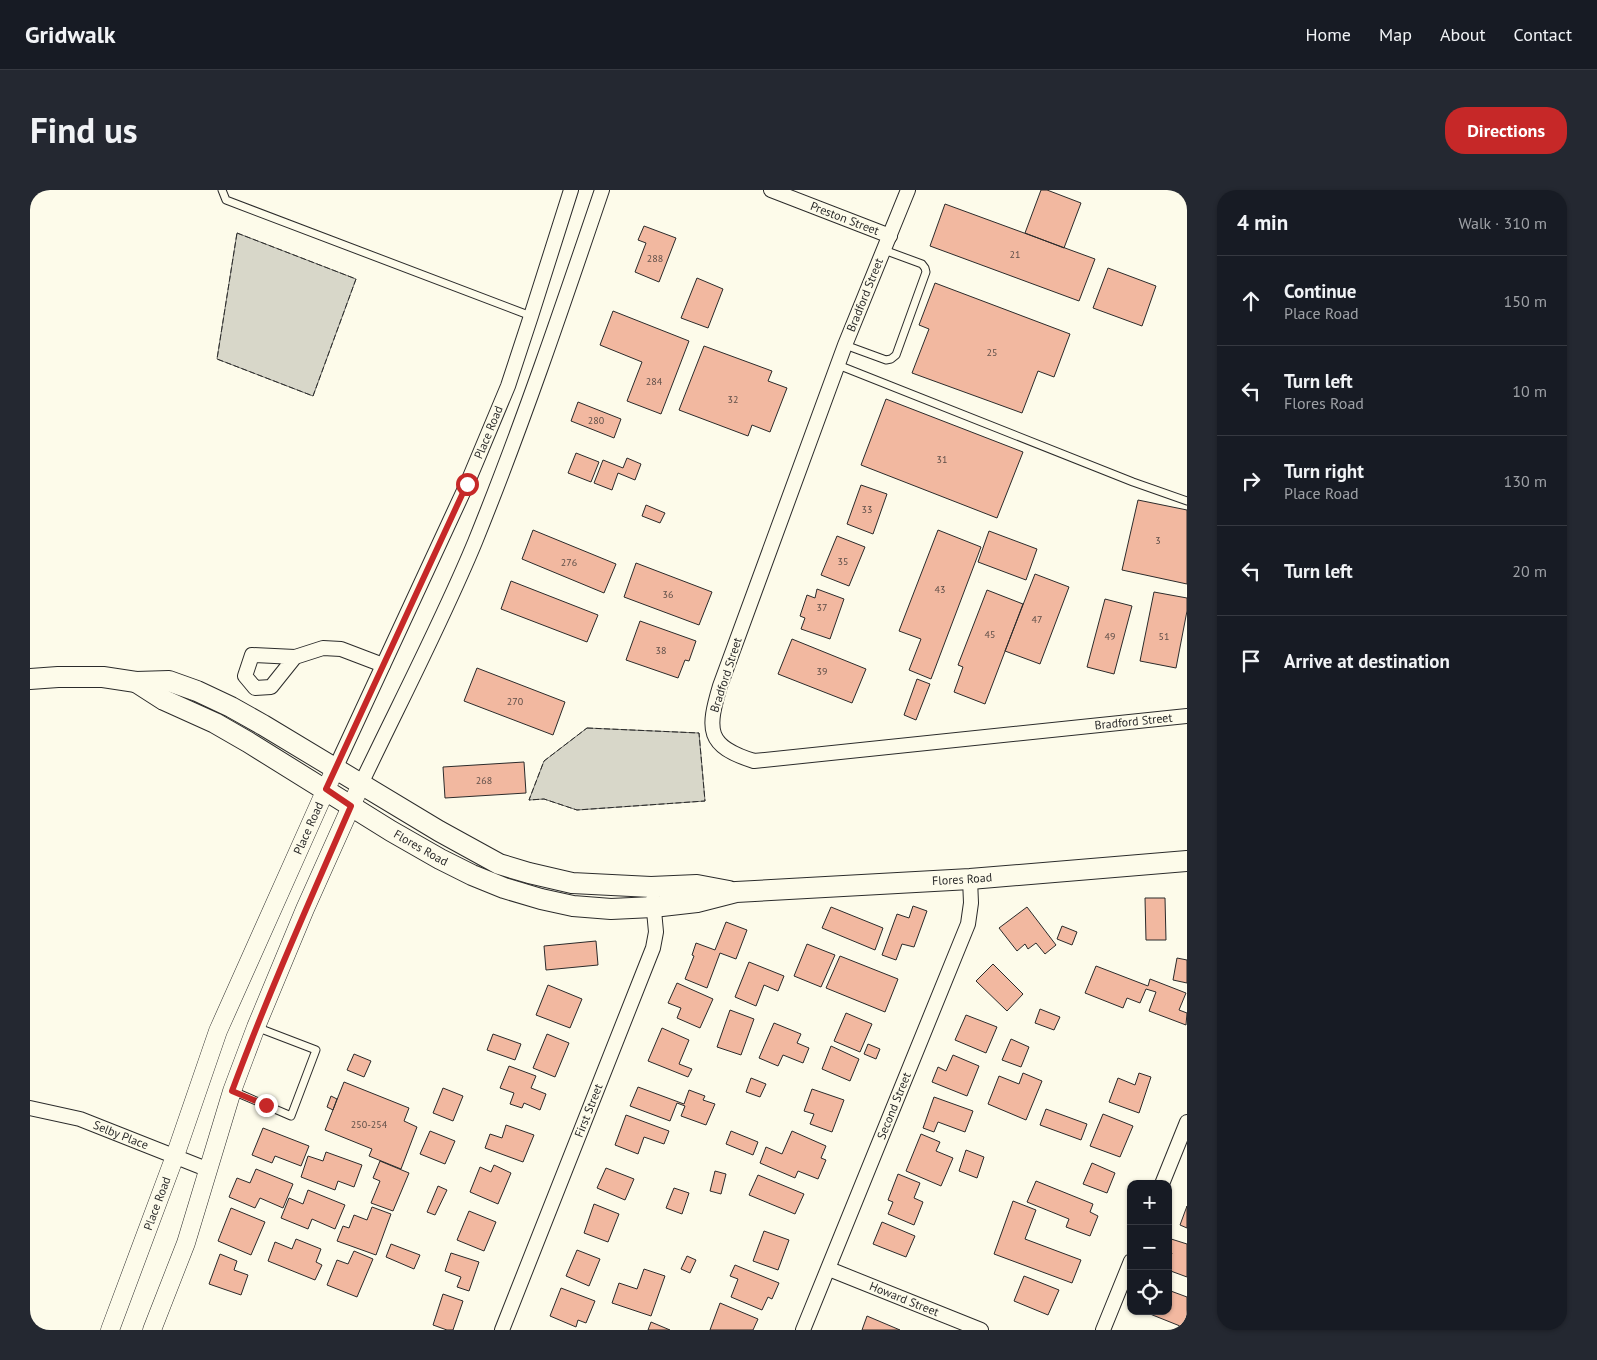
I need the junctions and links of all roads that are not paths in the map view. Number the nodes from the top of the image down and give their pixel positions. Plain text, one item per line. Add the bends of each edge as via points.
1 (222, 190) edge
2 (570, 190) edge
3 (602, 190) edge
4 (771, 190) edge
5 (908, 190) edge
6 (890, 236) junction
7 (884, 250) junction
8 (532, 316) junction
9 (845, 345) junction
10 (838, 365) junction
11 (1187, 501) edge
12 (295, 657) dead end
13 (383, 665) junction
14 (30, 679) edge
15 (136, 682) junction
16 (1187, 716) edge
17 (335, 769) junction
18 (361, 784) junction
19 (326, 789) junction
20 (351, 806) junction
21 (1187, 861) edge
22 (970, 879) junction
23 (651, 887) junction
24 (736, 892) junction
25 (653, 907) junction
26 (256, 1027) junction
27 (232, 1091) junction
28 (30, 1108) edge
29 (1187, 1122) edge
30 (175, 1156) junction
31 (209, 1170) junction
32 (1164, 1180) edge
33 (829, 1269) junction
34 (1127, 1270) edge
35 (110, 1330) edge
36 (152, 1330) edge
37 (502, 1330) edge
38 (803, 1330) edge
39 (981, 1330) edge
40 (1103, 1330) edge

1 - 8 lane via 226,200
2 - 8 street, Place Road
3 - 18 street, Place Road via 556,326 474,542 442,618
4 - 6 street, Preston Street
5 - 6 street, Bradford Street
6 - 7 street, Bradford Street
7 - 9 street, Bradford Street
7 - 9 lane via 922,264 926,272 896,355 886,360
8 - 13 street, Place Road via 508,386 467,484
9 - 10 street, Bradford Street
10 - 11 lane
10 - 16 street, Bradford Street via 720,686 712,714 713,734 721,745 735,755 754,761
12 - 13 street via 323,648 341,649
13 - 17 street, Place Road
14 - 15 main road, Flores Road via 103,678
15 - 17 main road, Flores Road via 169,681 197,691 247,716
15 - 19 main road, Flores Road via 164,700 215,723
17 - 18 main road, Flores Road
17 - 19 street, Place Road
18 - 20 street, Place Road
18 - 23 main road, Flores Road via 499,864 572,883
19 - 20 main road, Flores Road
19 - 30 street, Place Road via 218,1031
20 - 25 main road, Flores Road via 440,859 504,888 573,906 611,909
20 - 26 street, Place Road
21 - 22 main road, Flores Road
22 - 24 main road, Flores Road
22 - 33 street, Second Street via 968,924
23 - 24 main road, Flores Road via 698,885
23 - 25 street, First Street
24 - 25 main road, Flores Road via 698,902
25 - 37 street, First Street via 656,932 653,948
26 - 27 street, Place Road
26 - 27 lane via 316,1050 291,1116
27 - 31 street, Place Road
28 - 30 street, Selby Place via 80,1119
29 - 32 street
30 - 31 street, Selby Place
30 - 35 street, Place Road
31 - 36 street, Place Road via 186,1243
33 - 38 street, Second Street
33 - 39 street, Howard Street
34 - 40 street

